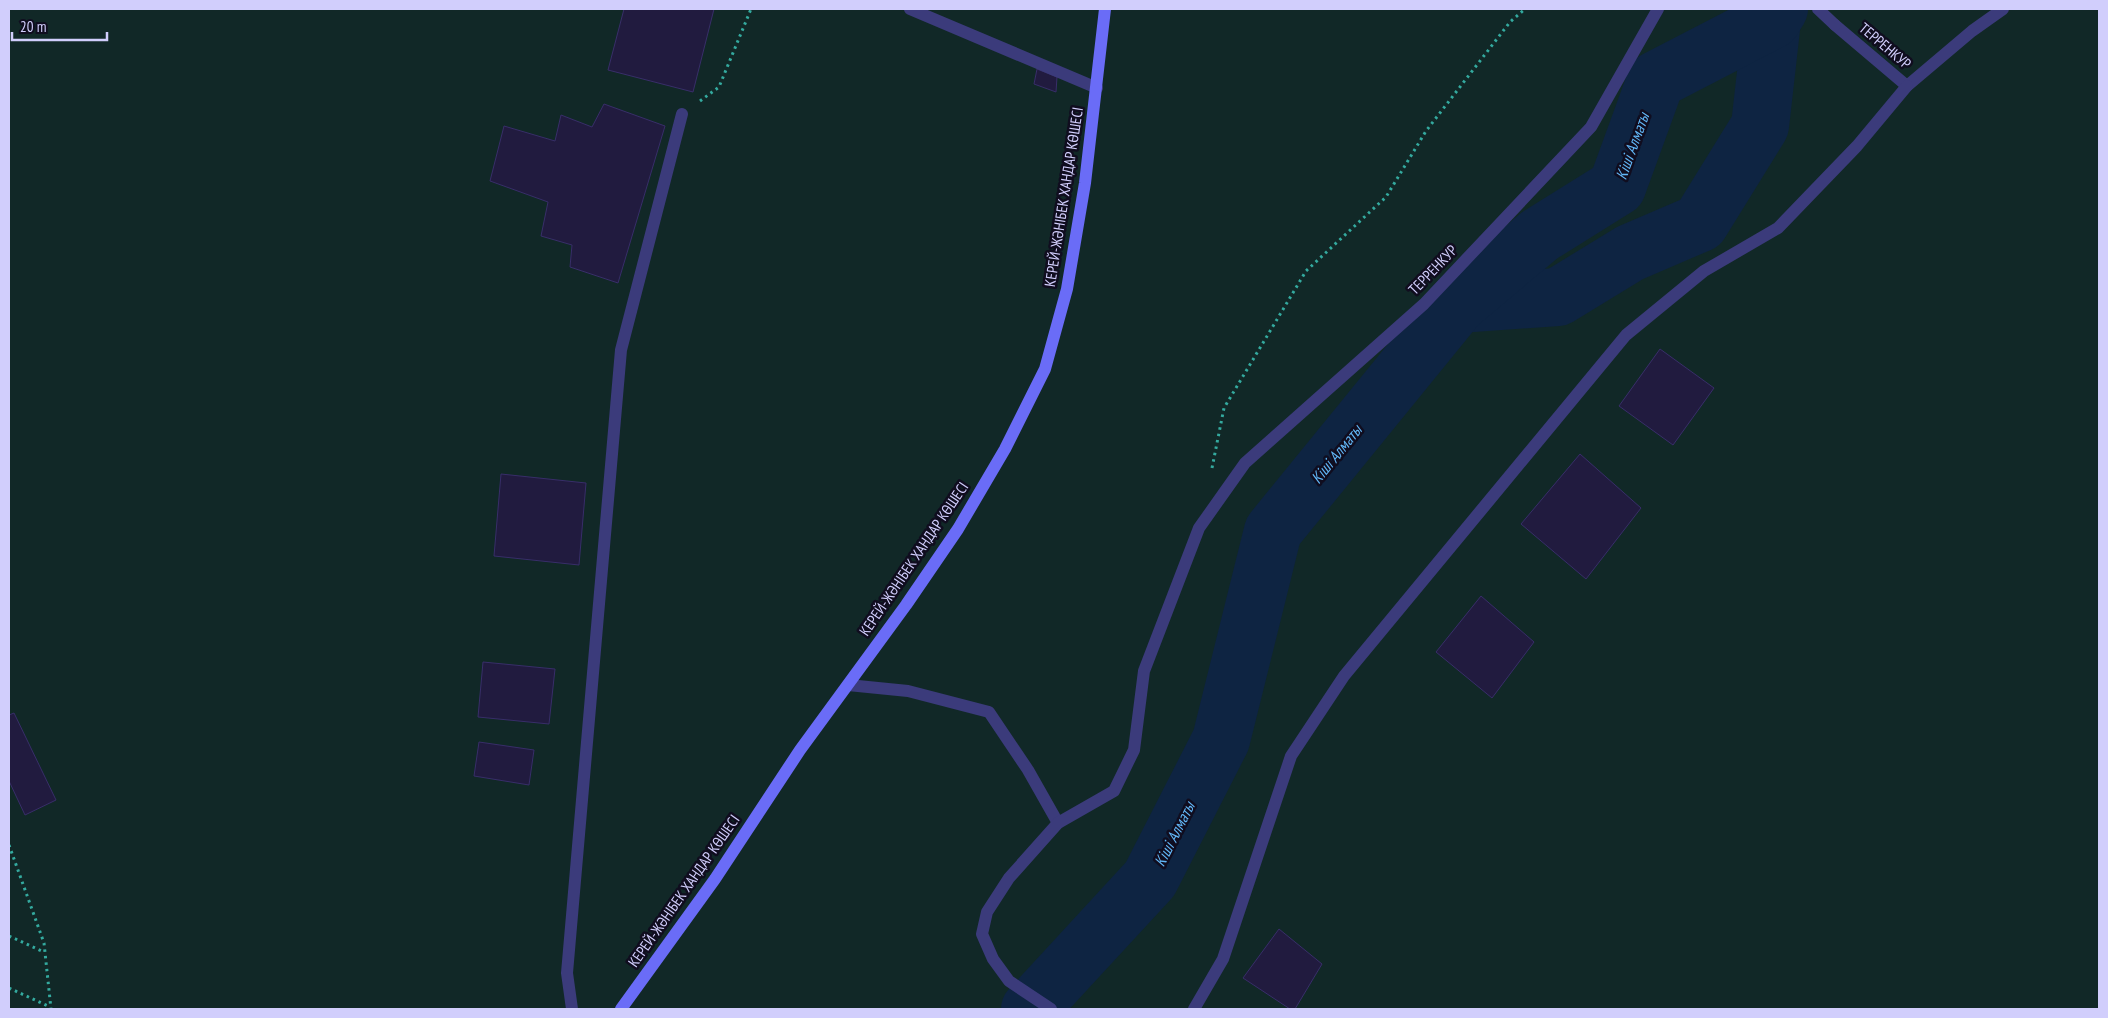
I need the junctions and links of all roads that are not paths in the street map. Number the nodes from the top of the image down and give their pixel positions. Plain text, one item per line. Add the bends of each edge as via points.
1 (910, 9) edge
2 (1105, 9) edge
3 (1658, 9) edge
4 (1818, 9) edge
5 (2003, 9) edge
6 (1907, 86) junction
7 (1097, 88) junction
8 (682, 114) road end
9 (848, 685) junction
10 (1058, 822) junction
11 (572, 1009) edge
12 (621, 1009) edge
13 (1051, 1009) edge
14 (1194, 1009) edge

1 - 7 street
2 - 7 main road, КЕРЕЙ-ЖӘНІБЕК ХАНДАР КӨШЕСІ
3 - 10 street, ТЕРРЕНКУР via 1591,127 1424,304 1245,463 1199,528 1144,671 1134,750 1114,791
4 - 6 street, ТЕРРЕНКУР
5 - 6 street, ТЕРРЕНКУР
6 - 14 street via 1857,146 1778,228 1704,271 1626,335 1344,676 1291,756 1223,959
7 - 9 main road, КЕРЕЙ-ЖӘНІБЕК ХАНДАР КӨШЕСІ via 1067,289 1045,369 1005,449 958,529
8 - 11 street via 621,350 567,973
9 - 10 street via 908,691 989,712
9 - 12 main road, КЕРЕЙ-ЖӘНІБЕК ХАНДАР КӨШЕСІ
10 - 13 street, ТЕРРЕНКУР via 1009,878 987,912 982,934 993,959 1009,981

